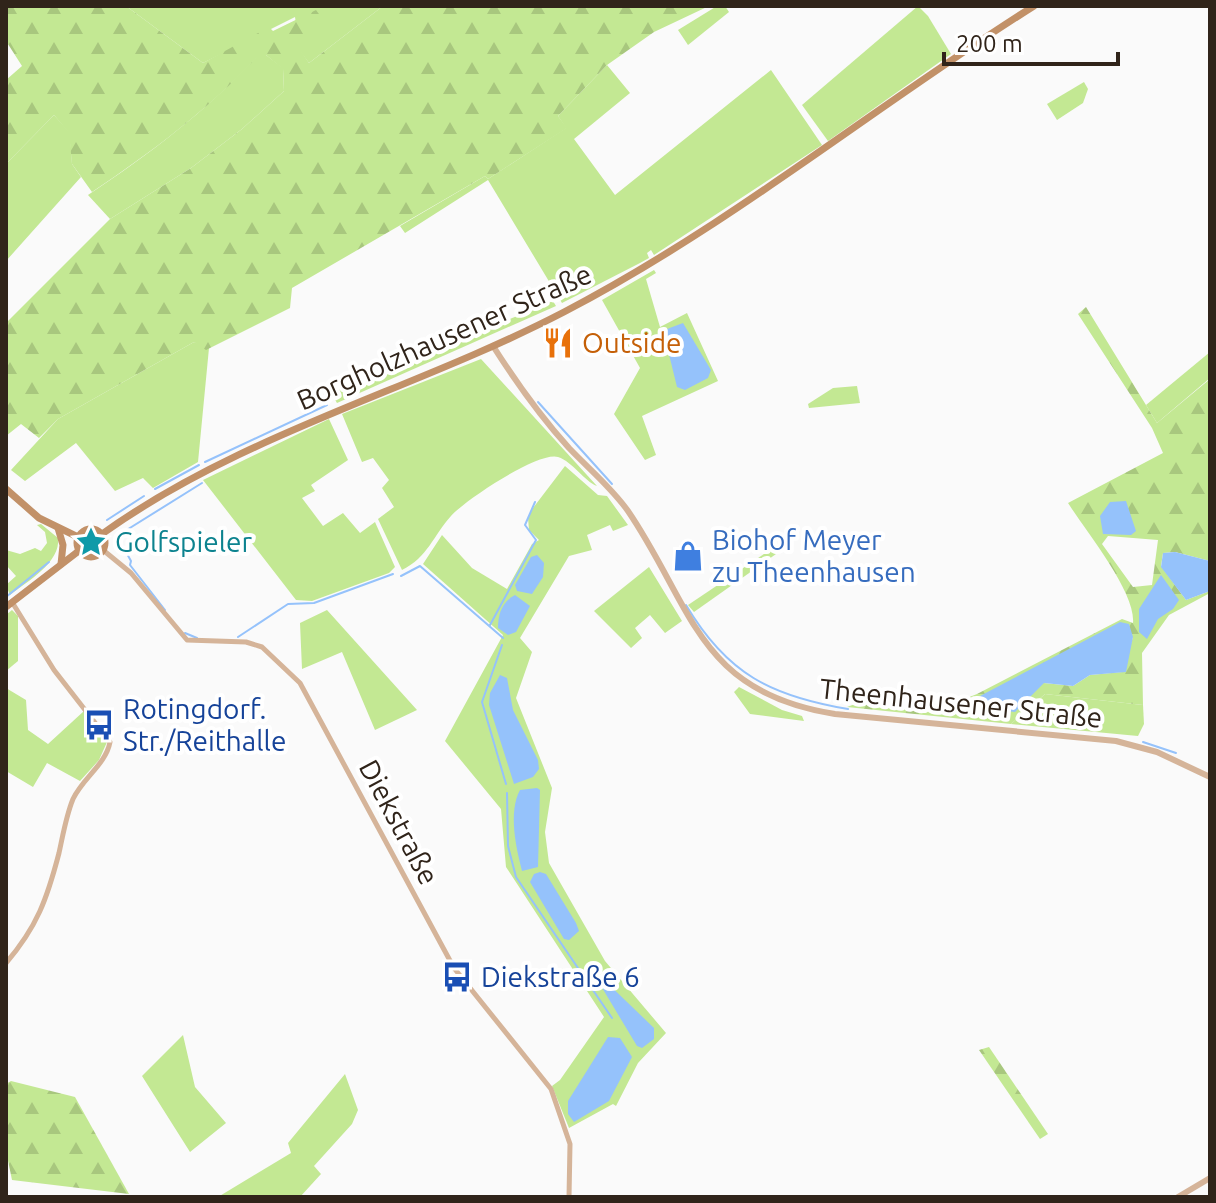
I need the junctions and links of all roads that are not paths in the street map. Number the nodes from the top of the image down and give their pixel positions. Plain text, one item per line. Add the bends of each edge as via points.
1 (1034, 6) edge
2 (493, 346) junction
3 (6, 489) edge
4 (58, 528) junction
5 (102, 534) junction
6 (78, 537) junction
7 (80, 550) junction
8 (103, 550) junction
9 (61, 564) junction
10 (9, 604) edge
11 (1210, 777) edge
12 (6, 963) edge
13 (1210, 1178) edge
14 (569, 1197) edge
15 (1178, 1197) edge

1 - 2 main road, Borgholzhausener Straße via 719,223 587,300
2 - 5 main road, Borgholzhausener Straße via 254,447
2 - 11 street, Theenhausener Straße via 529,401 627,510 678,605 705,643 757,689 835,714 1116,741 1157,752
3 - 4 main road
4 - 6 main road
4 - 9 main road
5 - 6 main road via 90,529
5 - 8 main road
6 - 7 main road
7 - 8 main road via 91,557
7 - 9 main road
8 - 14 street, Diekstraße via 131,573 187,640 262,647 300,683 454,968 551,1089 570,1144
9 - 10 main road
10 - 12 street via 110,742 69,809 39,918
13 - 15 street

